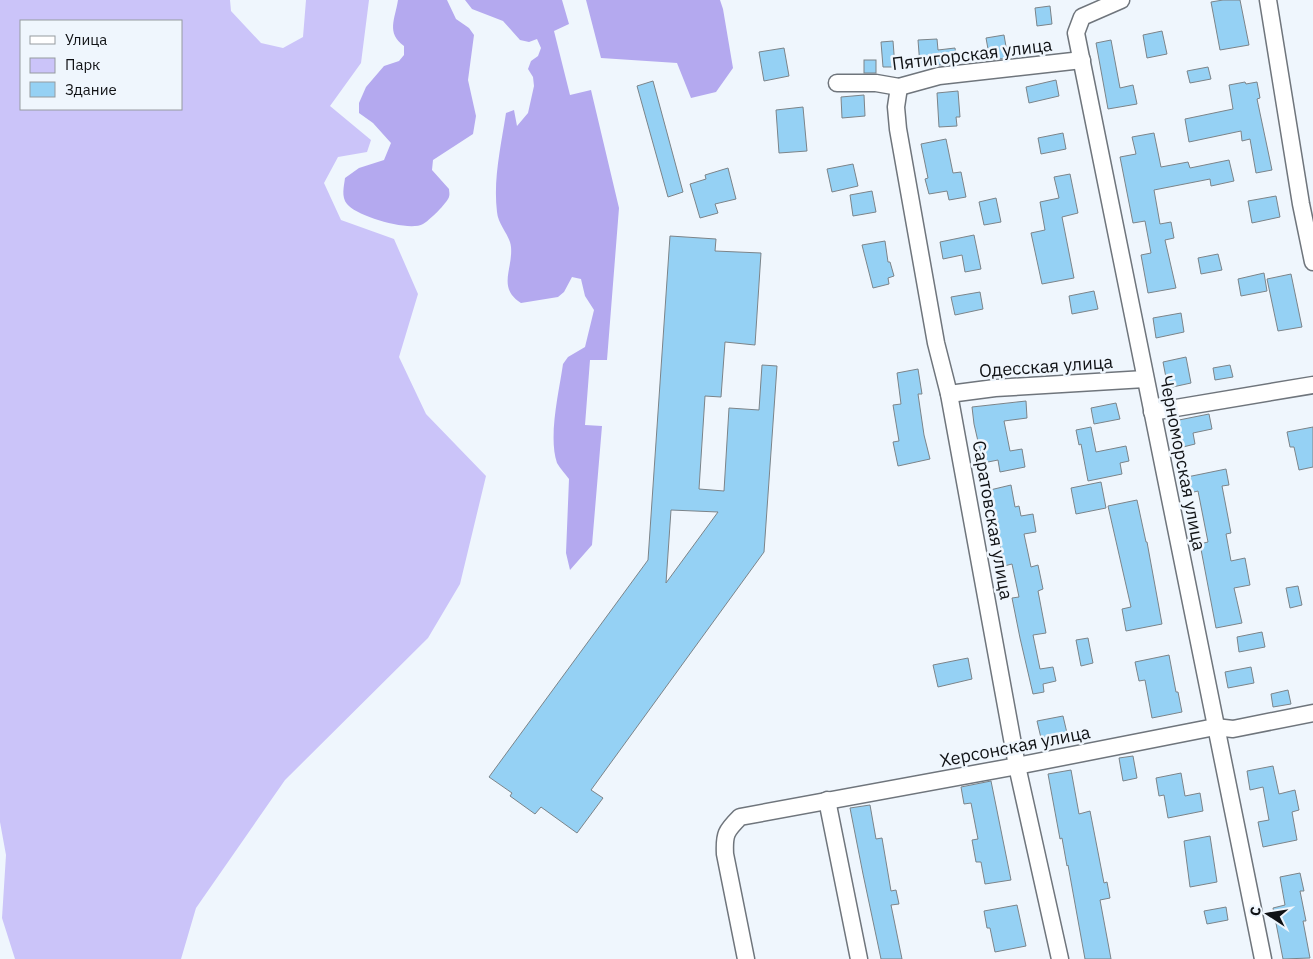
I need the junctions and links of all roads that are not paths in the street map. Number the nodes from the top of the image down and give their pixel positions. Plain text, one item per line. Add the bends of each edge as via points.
1 (1121, 0) edge
2 (1268, 0) edge
3 (1082, 60) junction
4 (837, 83) dead end
5 (899, 87) junction
6 (1313, 262) edge
7 (1145, 379) junction
8 (1313, 385) edge
9 (949, 394) junction
10 (1152, 412) junction
11 (1313, 713) edge
12 (1215, 727) junction
13 (1017, 766) junction
14 (827, 800) junction
15 (746, 959) edge
16 (859, 959) edge
17 (1060, 959) edge
18 (1263, 959) edge

1 - 3 street, Черноморская улица via 1082,17 1076,33
2 - 6 street
3 - 5 street, Пятигорская улица via 939,76
3 - 7 street, Черноморская улица
4 - 5 street, Пятигорская улица via 876,83
5 - 9 street, Саратовская улица via 896,106 898,129 936,343
7 - 9 street, Одесская улица
7 - 10 street, Черноморская улица
8 - 10 street
9 - 13 street, Саратовская улица
10 - 12 street, Черноморская улица
11 - 12 street, Херсонская улица via 1233,729
12 - 13 street, Херсонская улица
12 - 18 street, Черноморская улица
13 - 14 street, Херсонская улица
13 - 17 street, Саратовская улица
14 - 15 street, Херсонская улица via 740,817 728,829 724,854
14 - 16 street

